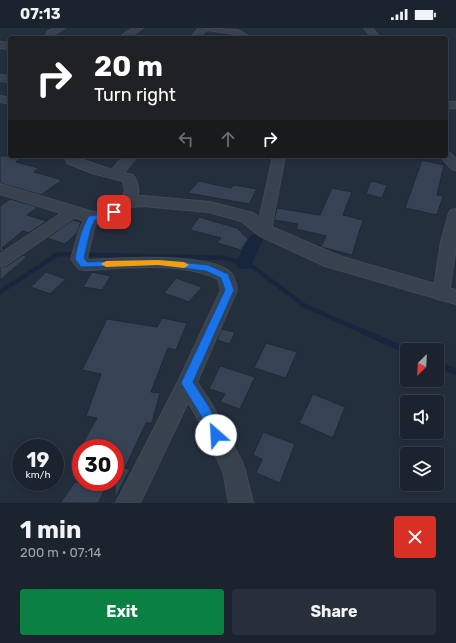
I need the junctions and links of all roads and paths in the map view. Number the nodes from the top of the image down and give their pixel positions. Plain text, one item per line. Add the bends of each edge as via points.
1 (61, 28) edge
2 (139, 28) edge
3 (204, 28) edge
4 (208, 28) edge
5 (368, 28) edge
6 (49, 36) edge
7 (125, 36) edge
8 (196, 36) edge
9 (243, 36) edge
10 (375, 36) edge
11 (71, 158) edge
12 (129, 158) edge
13 (279, 158) edge
14 (448, 158) edge
15 (456, 166) edge
16 (115, 175) junction
17 (0, 189) edge
18 (128, 202) junction
19 (73, 212) junction
20 (456, 213) edge
21 (92, 218) junction
22 (264, 230) junction
23 (0, 261) edge
24 (448, 296) edge
25 (187, 383) junction
26 (128, 503) edge
27 (241, 503) edge

1 - 6 street
2 - 7 street
3 - 8 street
4 - 9 street via 238,32
5 - 10 street
11 - 16 street
12 - 16 street
13 - 22 street
14 - 15 street
16 - 18 street via 131,181 132,192
17 - 19 street
18 - 21 street via 106,216
18 - 22 street via 210,207 247,217
19 - 21 street
19 - 23 street
20 - 24 street via 449,242
21 - 25 street via 80,254 85,265 158,262 208,268 225,276 229,290
22 - 24 street via 332,261
25 - 26 street
25 - 27 street via 205,411 234,470

